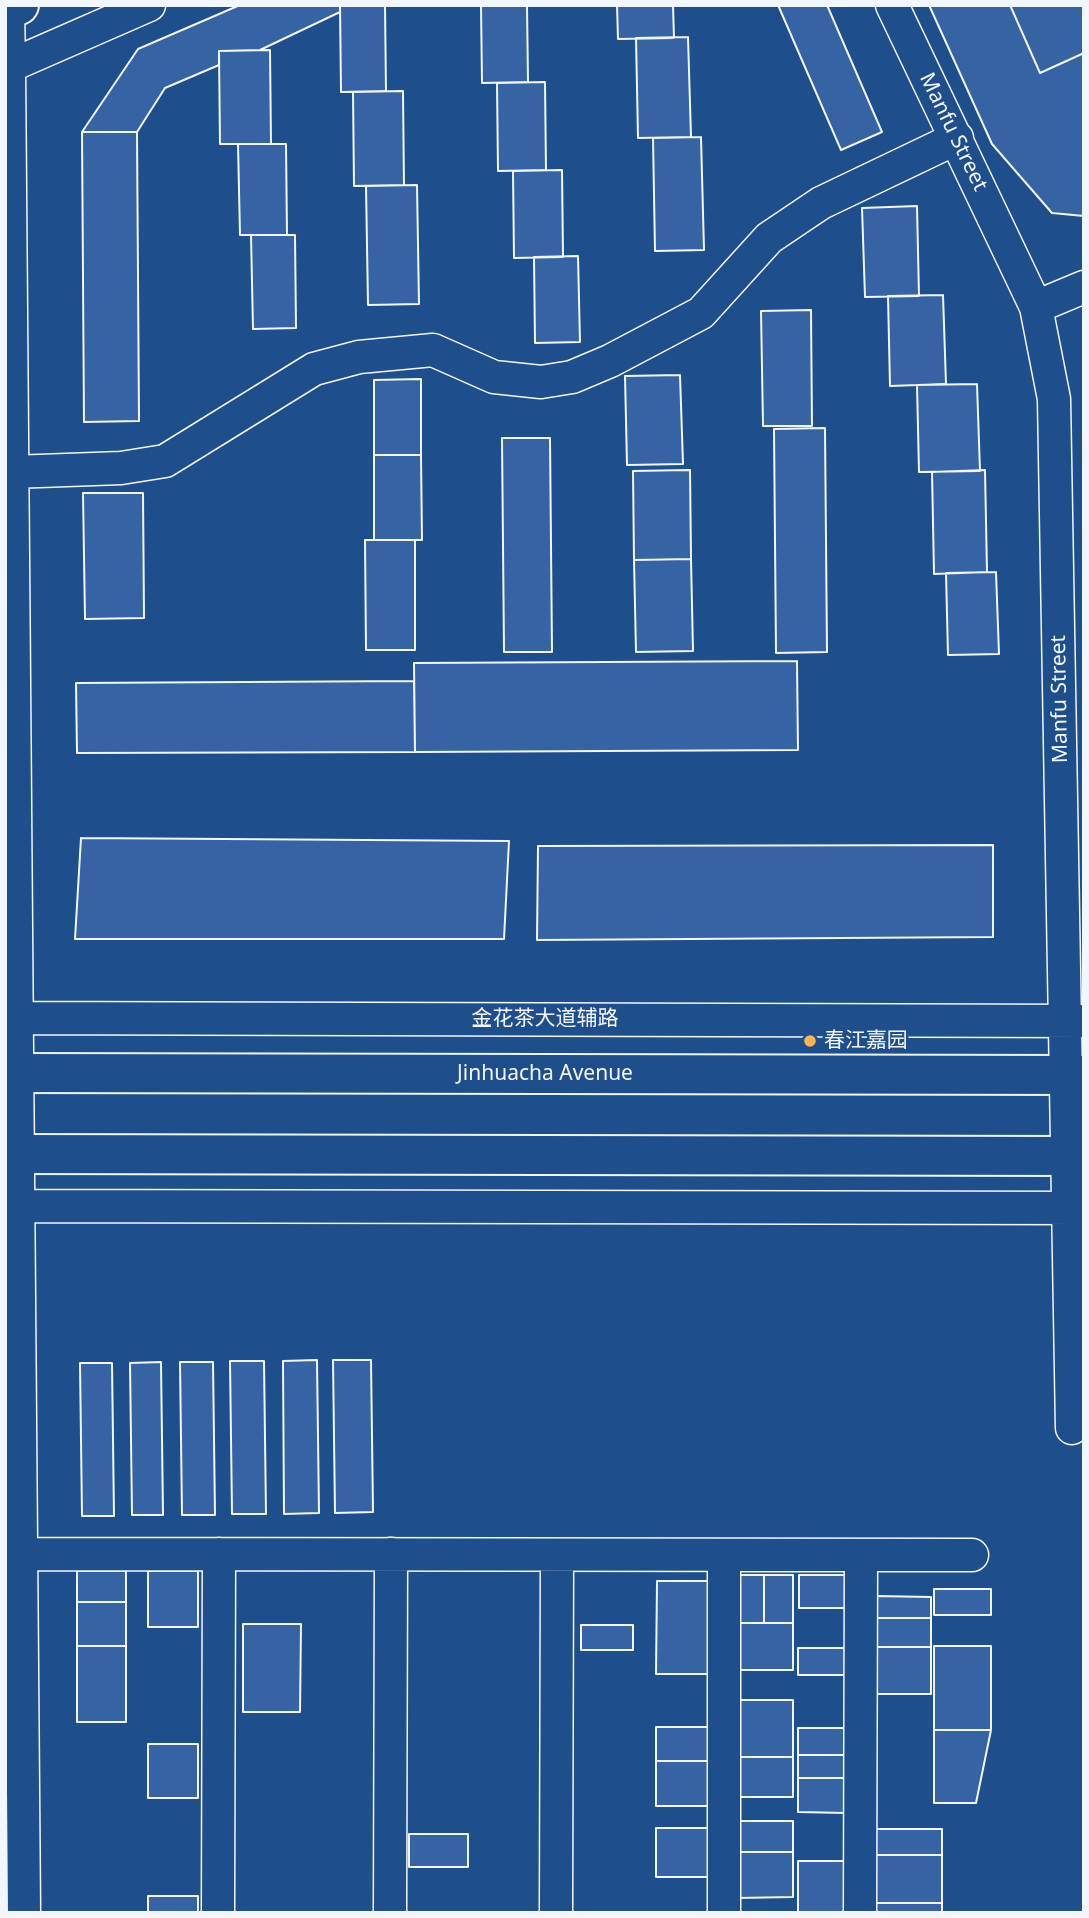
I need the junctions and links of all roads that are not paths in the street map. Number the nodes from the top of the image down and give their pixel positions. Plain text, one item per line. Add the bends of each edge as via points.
1 (149, 5) edge
2 (892, 5) edge
3 (9, 8) edge
4 (7, 67) edge
5 (957, 138) junction
6 (1084, 287) edge
7 (1036, 307) junction
8 (8, 320) edge
9 (12, 472) junction
10 (9, 505) edge
11 (9, 697) edge
12 (1072, 730) edge
13 (11, 1018) edge
14 (1075, 1021) edge
15 (11, 1073) edge
16 (1075, 1075) edge
17 (11, 1154) edge
18 (1076, 1156) edge
19 (12, 1206) edge
20 (1077, 1208) edge
21 (12, 1343) edge
22 (1072, 1428) dead end
23 (21, 1554) junction
24 (219, 1554) junction
25 (391, 1554) junction
26 (556, 1555) junction
27 (724, 1555) junction
28 (861, 1555) junction
29 (972, 1555) dead end
30 (24, 1913) edge
31 (218, 1913) edge
32 (390, 1913) edge
33 (556, 1913) edge
34 (724, 1913) edge
35 (860, 1913) edge

1 - 4 street
2 - 5 street, Manfu Street
3 - 4 street
4 - 8 street
5 - 7 street, Manfu Street
5 - 9 street via 821,203 769,238 701,313 572,377 541,382 494,377 433,350 359,357 314,369 165,461 121,468
6 - 7 street
7 - 12 street, Manfu Street via 1054,399
8 - 9 street
9 - 10 street
10 - 11 street
11 - 13 street
12 - 14 street, Manfu Street
13 - 14 street, 金花茶大道辅路
13 - 15 street
14 - 16 street, Manfu Street
15 - 16 highway, Jinhuacha Avenue
15 - 17 street
16 - 18 street, Manfu Street
17 - 18 highway
17 - 19 street
18 - 20 street, Manfu Street
19 - 20 street
19 - 21 street
20 - 22 street, Manfu Street
21 - 23 street
23 - 24 street
23 - 30 street
24 - 25 street
24 - 31 street
25 - 26 street
25 - 32 street
26 - 27 street
26 - 33 street
27 - 28 street
27 - 34 street
28 - 29 street
28 - 35 street

